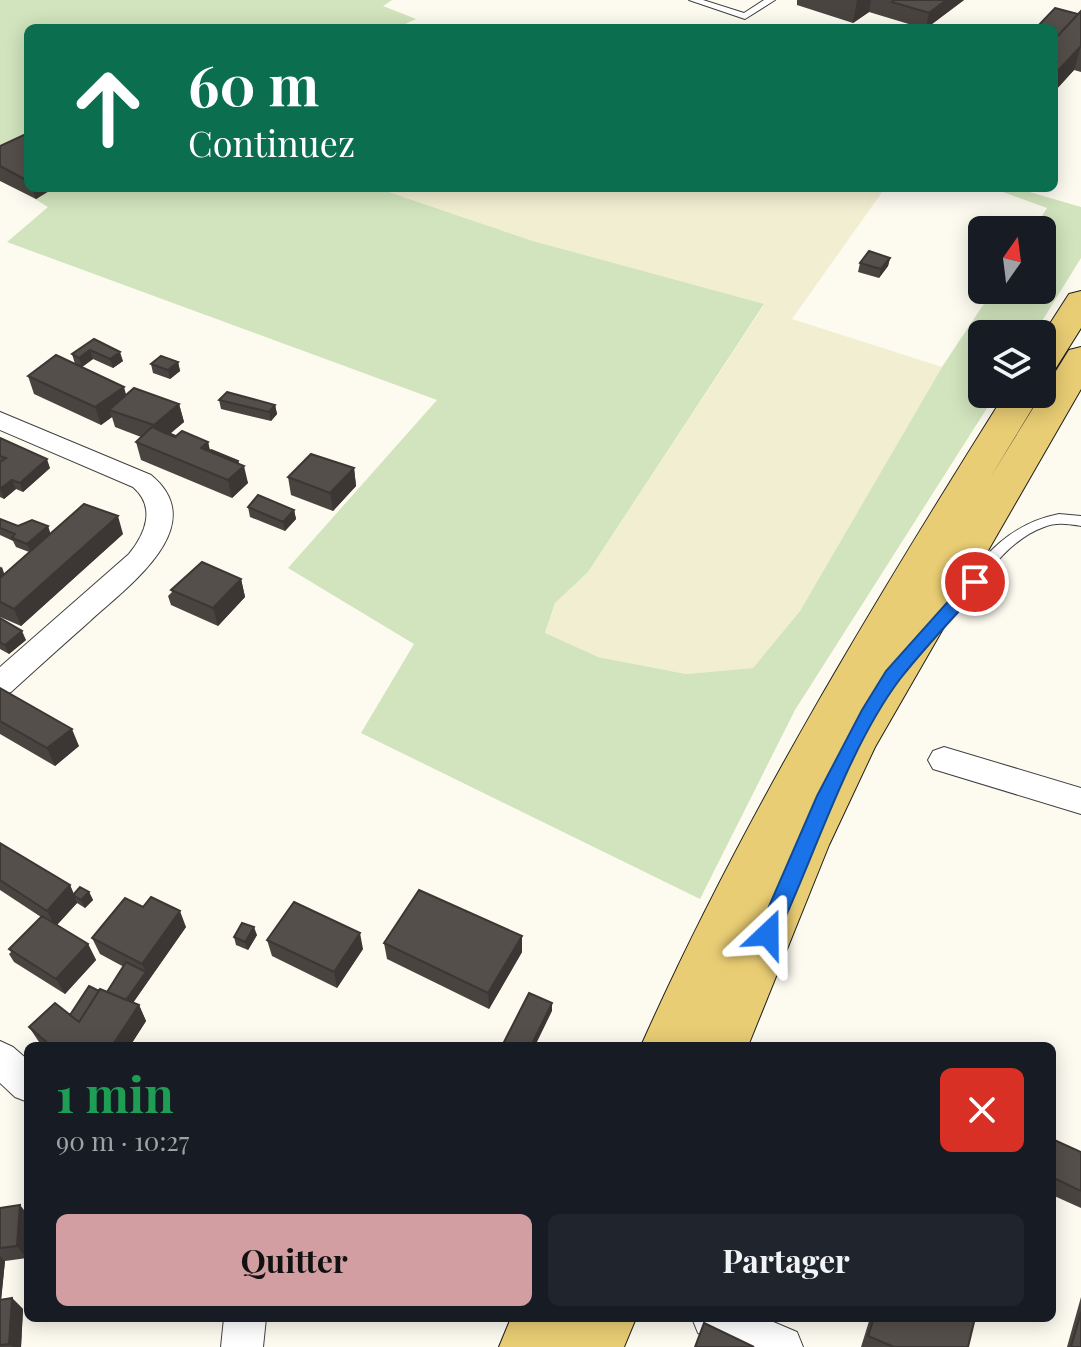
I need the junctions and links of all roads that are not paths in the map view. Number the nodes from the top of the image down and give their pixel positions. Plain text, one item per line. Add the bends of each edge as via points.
1 (694, 0) edge
2 (770, 0) edge
3 (1081, 301) edge
4 (1056, 341) edge
5 (1081, 358) edge
6 (1014, 408) edge
7 (0, 420) edge
8 (1081, 521) edge
9 (893, 676) junction
10 (0, 684) edge
11 (944, 760) dead end
12 (1081, 801) edge
13 (698, 1039) edge
14 (0, 1059) edge
15 (24, 1080) edge
16 (245, 1322) edge
17 (541, 1322) edge
18 (603, 1322) edge
19 (723, 1322) edge
20 (242, 1347) edge
21 (530, 1347) edge
22 (592, 1347) edge
23 (782, 1347) edge

1 - 2 lane via 745,16
3 - 4 main road
5 - 9 main road
6 - 13 main road via 822,732
7 - 10 street via 142,481 155,492 161,517 156,539 139,561
8 - 9 lane via 1045,519 1024,529
9 - 13 main road
11 - 12 street
14 - 15 street
16 - 20 street
17 - 21 main road
18 - 22 main road
19 - 23 street

